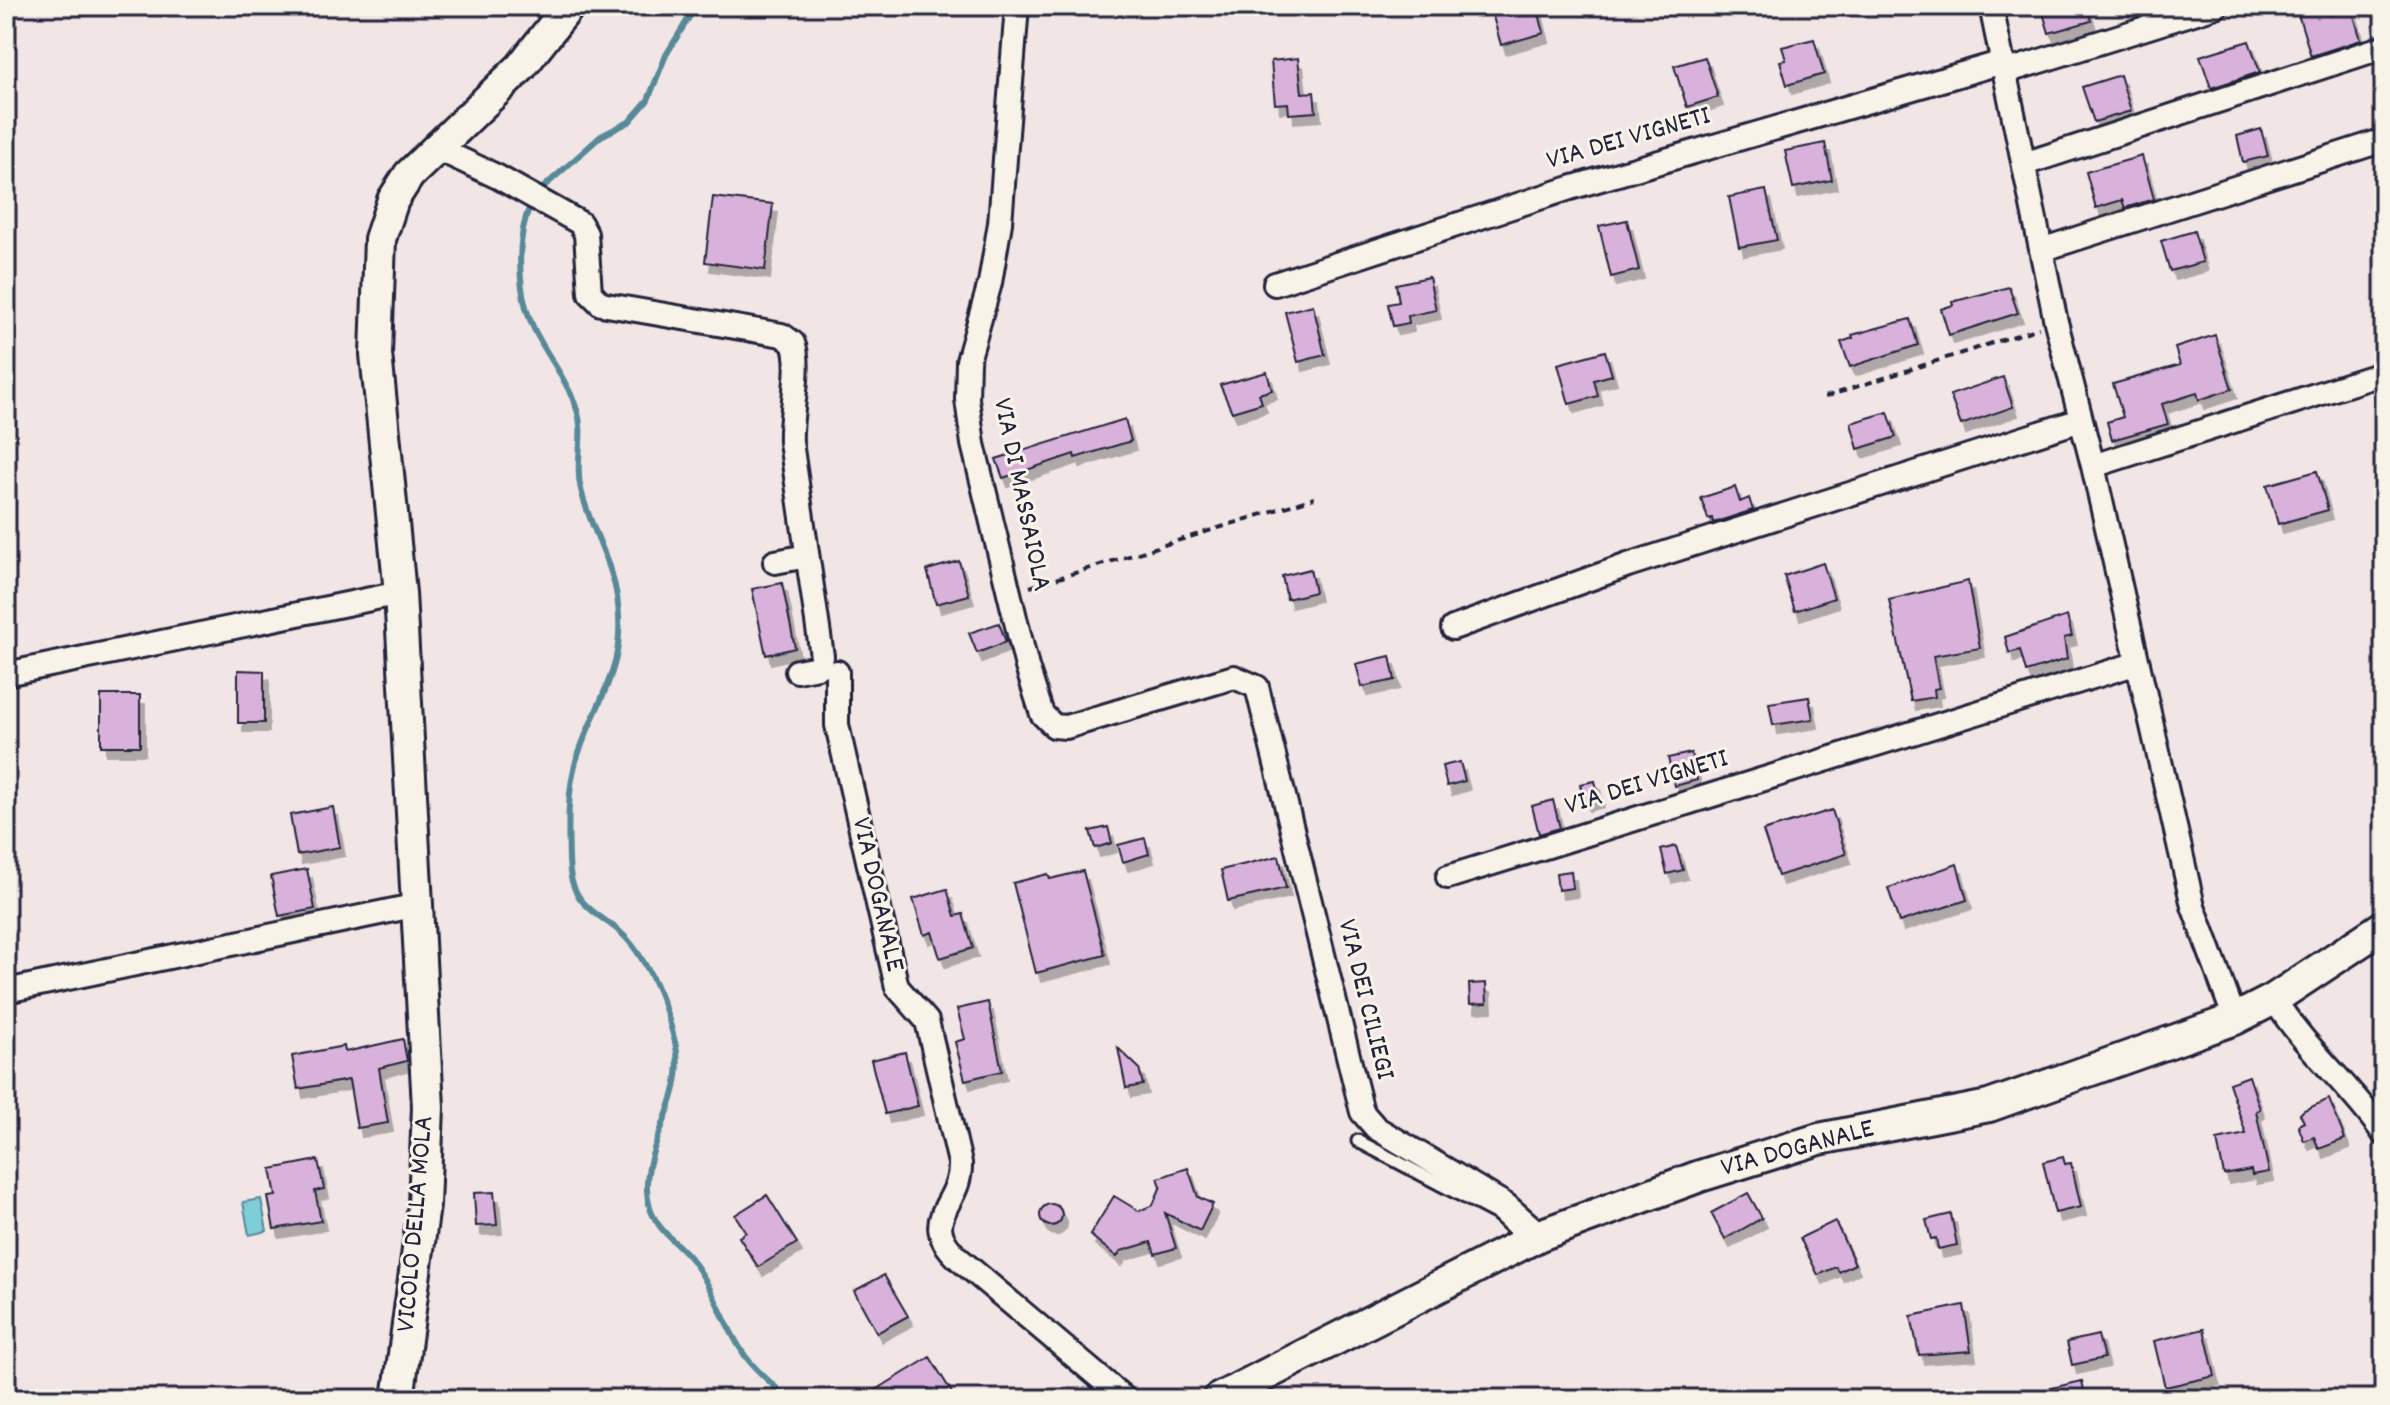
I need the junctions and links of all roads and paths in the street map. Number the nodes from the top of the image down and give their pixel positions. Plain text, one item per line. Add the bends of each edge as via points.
1 (569, 6) edge
2 (1017, 6) edge
3 (1991, 6) edge
4 (2216, 6) edge
5 (2384, 47) edge
6 (2004, 67) junction
7 (2384, 140) edge
8 (434, 147) junction
9 (2024, 164) junction
10 (2041, 250) junction
11 (1275, 284) dead end
12 (2056, 322) junction
13 (2384, 373) edge
14 (1825, 397) dead end
15 (2081, 420) junction
16 (2093, 466) junction
17 (1314, 498) dead end
18 (807, 556) junction
19 (775, 562) dead end
20 (400, 593) junction
21 (1010, 593) junction
22 (1453, 628) dead end
23 (2138, 663) junction
24 (797, 671) dead end
25 (837, 672) dead end
26 (6, 674) edge
27 (1258, 690) joint
28 (1448, 877) dead end
29 (418, 905) junction
30 (2384, 926) edge
31 (6, 991) edge
32 (2274, 999) junction
33 (2235, 1019) junction
34 (2384, 1134) edge
35 (1358, 1141) dead end
36 (1533, 1239) junction
37 (398, 1399) edge
38 (1125, 1399) edge
39 (1218, 1399) edge

1 - 8 street, VICOLO DELLA MOLA via 521,67
2 - 21 street, VIA DI MASSAIOLA via 1000,223 967,382 973,444
3 - 6 street
4 - 6 street, VIA DEI VIGNETI
5 - 9 street
6 - 9 street
6 - 11 street, VIA DEI VIGNETI via 1570,188
7 - 10 street
8 - 18 street via 580,223 586,234 590,293 601,304 782,335 793,343 791,442
8 - 20 street, VICOLO DELLA MOLA via 398,192 380,239 375,337
9 - 10 street
10 - 12 street
12 - 14 path
12 - 15 street
13 - 16 street
15 - 16 street
15 - 22 street via 1628,565
16 - 23 street
17 - 21 path
18 - 19 street
18 - 24 street via 822,661 818,667
20 - 26 street
20 - 29 street, VICOLO DELLA MOLA
21 - 27 street, VIA DI MASSAIOLA via 1040,709 1054,726 1079,725 1234,677 1249,680
23 - 28 street, VIA DEI VIGNETI
23 - 33 street via 2193,906
25 - 38 street, VIA DOGANALE via 837,725 897,987 927,1021 960,1163 940,1237 959,1259
27 - 36 street, VIA DEI CILIEGI via 1362,1112 1376,1128 1506,1205
29 - 31 street
29 - 37 street, VICOLO DELLA MOLA via 428,1107 424,1205
30 - 32 street, VIA DOGANALE
32 - 33 street, VIA DOGANALE
32 - 34 street
33 - 36 street, VIA DOGANALE via 1989,1106 1819,1139 1700,1176
35 - 36 lane via 1497,1214
36 - 39 street, VIA DOGANALE

